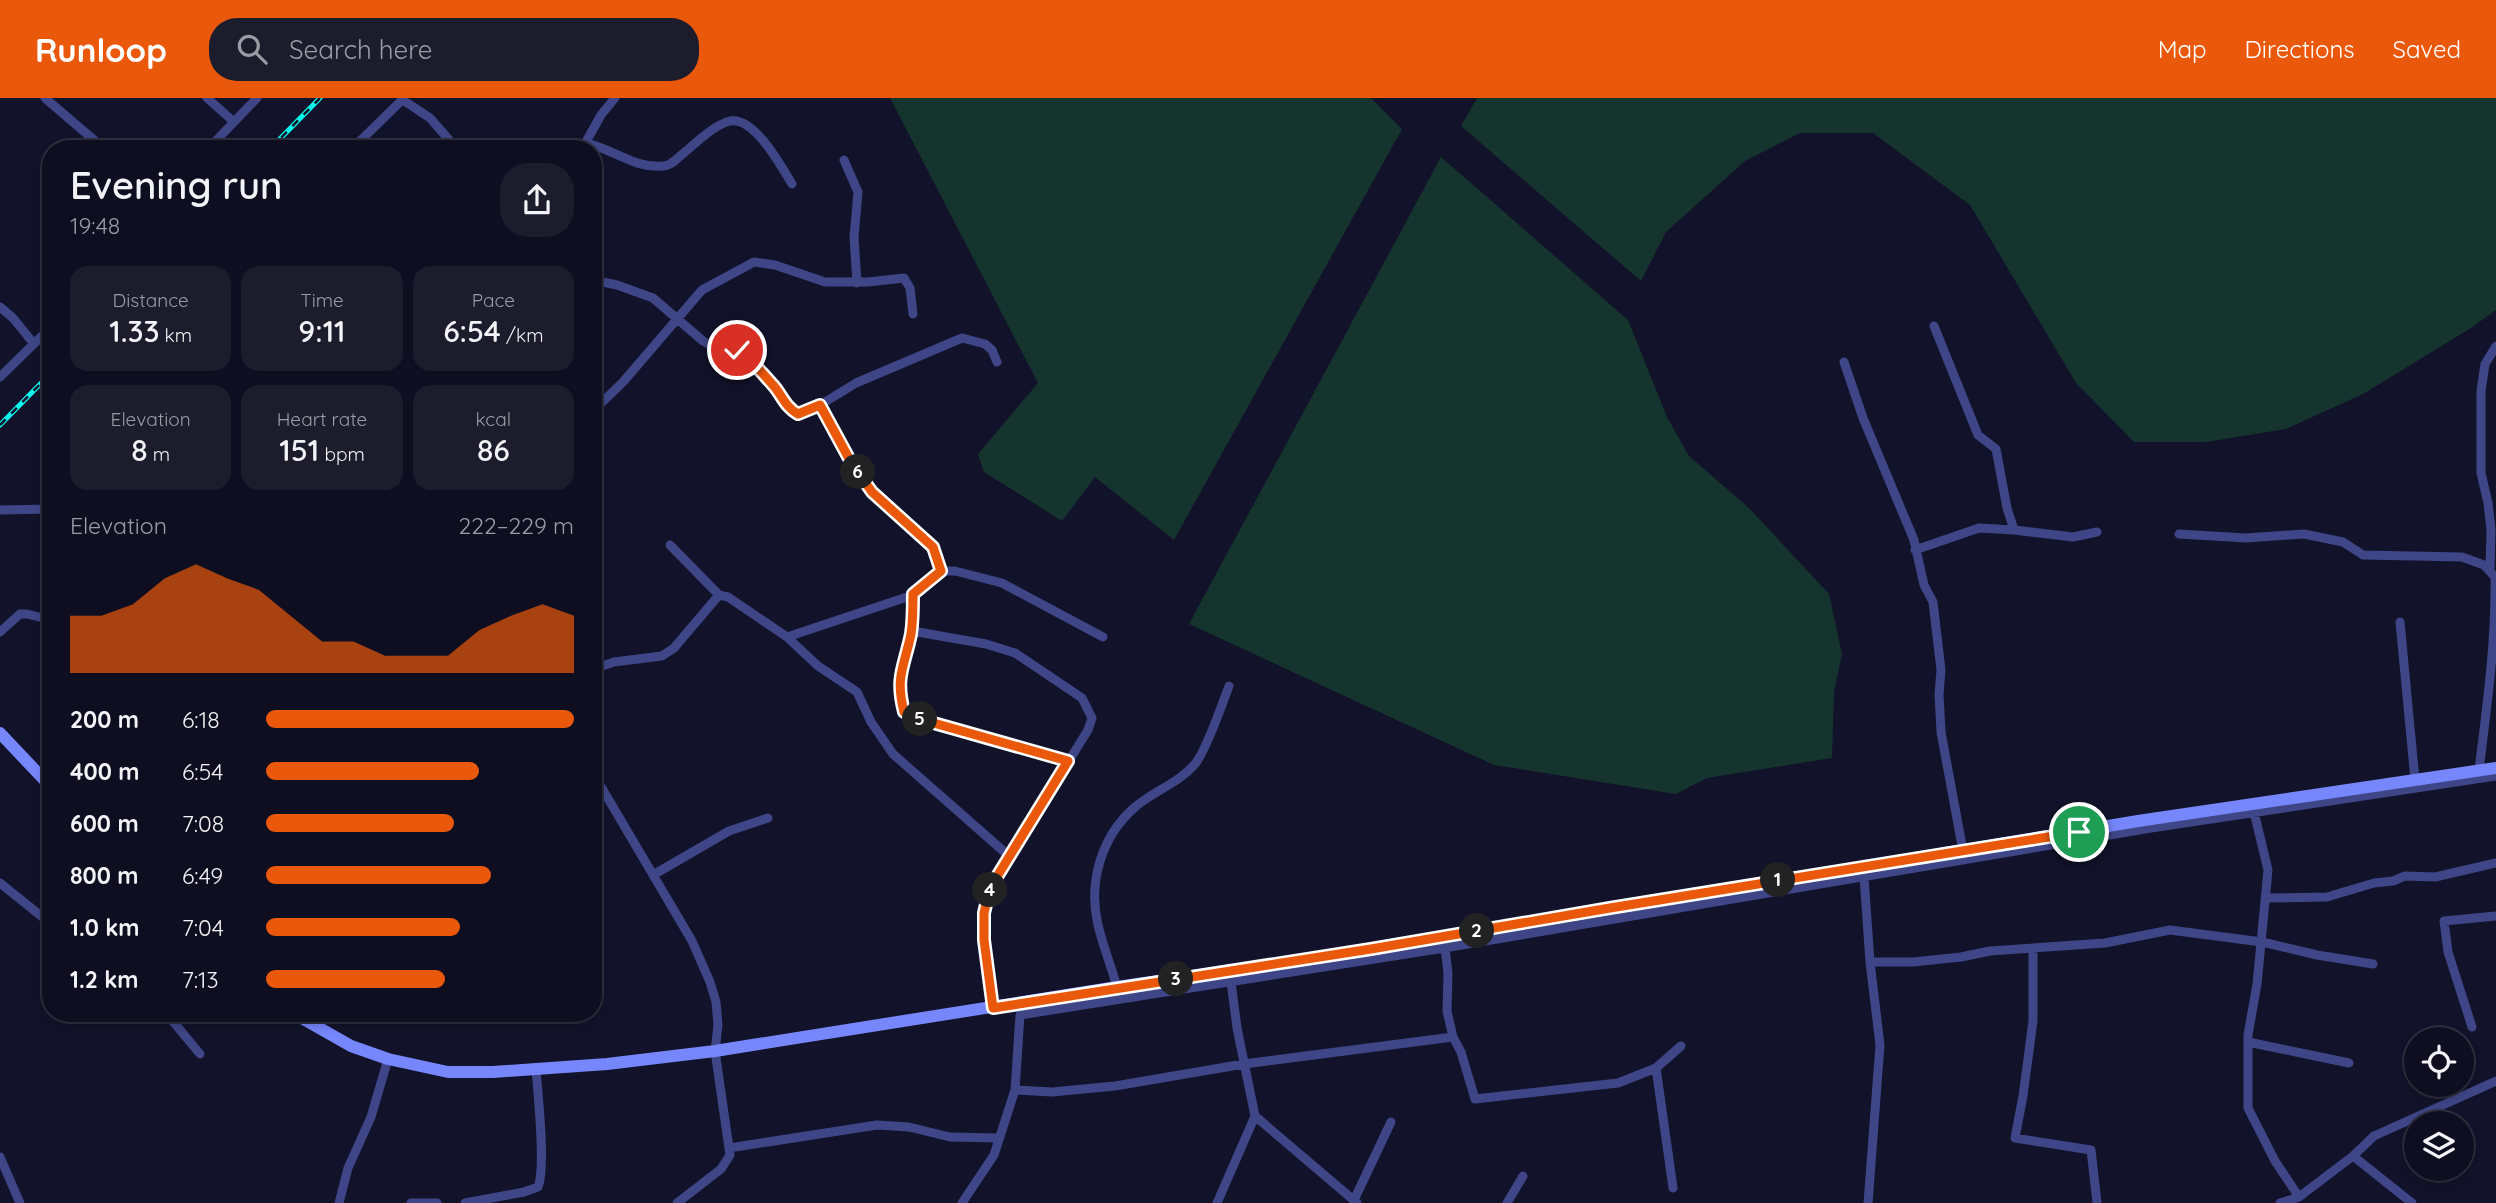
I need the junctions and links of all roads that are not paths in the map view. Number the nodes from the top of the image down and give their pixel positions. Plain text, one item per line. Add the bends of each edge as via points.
1 (45, 98) edge
2 (207, 98) edge
3 (257, 98) edge
4 (615, 98) edge
5 (403, 99) edge
6 (233, 121) junction
7 (94, 140) edge
8 (216, 140) edge
9 (361, 140) edge
10 (449, 140) edge
11 (587, 140) edge
12 (602, 148) edge
13 (844, 160) dead end
14 (792, 184) dead end
15 (602, 282) edge
16 (857, 283) junction
17 (0, 307) edge
18 (913, 314) dead end
19 (677, 318) junction
20 (1934, 326) dead end
21 (42, 336) edge
22 (34, 344) junction
23 (2496, 346) edge
24 (997, 362) dead end
25 (1843, 362) dead end
26 (0, 377) edge
27 (602, 402) edge
28 (820, 405) junction
29 (42, 509) edge
30 (0, 510) edge
31 (2014, 530) junction
32 (2097, 532) dead end
33 (2179, 534) dead end
34 (670, 545) dead end
35 (1915, 550) junction
36 (2490, 570) junction
37 (941, 571) junction
38 (913, 594) junction
39 (719, 595) junction
40 (42, 618) edge
41 (2400, 622) dead end
42 (912, 631) junction
43 (0, 632) edge
44 (787, 637) junction
45 (1102, 637) dead end
46 (602, 666) edge
47 (1229, 686) dead end
48 (0, 733) edge
49 (1068, 761) junction
50 (2496, 768) edge
51 (2479, 770) junction
52 (2496, 776) edge
53 (42, 777) edge
54 (2415, 780) junction
55 (602, 788) edge
56 (2254, 812) junction
57 (768, 818) dead end
58 (1964, 851) junction
59 (1009, 856) junction
60 (2496, 863) edge
61 (653, 875) junction
62 (1864, 877) junction
63 (0, 883) edge
64 (2266, 898) junction
65 (2496, 916) edge
66 (42, 917) edge
67 (2262, 942) junction
68 (1445, 948) junction
69 (2034, 948) junction
70 (1870, 962) junction
71 (2374, 964) dead end
72 (1231, 982) junction
73 (1117, 987) junction
74 (993, 1008) junction
75 (173, 1022) edge
76 (309, 1022) edge
77 (2472, 1027) dead end
78 (1453, 1037) junction
79 (2248, 1042) junction
80 (1681, 1046) dead end
81 (715, 1051) junction
82 (200, 1054) dead end
83 (388, 1059) junction
84 (2349, 1063) dead end
85 (1244, 1064) junction
86 (1656, 1068) junction
87 (536, 1070) junction
88 (2496, 1081) edge
89 (1015, 1090) junction
90 (1255, 1116) junction
91 (1391, 1122) dead end
92 (999, 1139) junction
93 (729, 1148) junction
94 (2353, 1156) junction
95 (0, 1157) edge
96 (1523, 1176) dead end
97 (1673, 1188) dead end
98 (2299, 1197) junction
99 (1355, 1202) edge
100 (20, 1203) edge
101 (339, 1203) edge
102 (411, 1203) edge
103 (437, 1203) edge
104 (465, 1203) edge
105 (677, 1203) edge
106 (962, 1203) edge
107 (1217, 1203) edge
108 (1507, 1203) edge
109 (1868, 1203) edge
110 (2097, 1203) edge
111 (2280, 1203) edge
112 (2412, 1203) edge

1 - 7 street
2 - 6 street
3 - 6 street
4 - 11 street
5 - 9 street
5 - 10 street via 430,118
6 - 8 street
12 - 14 street via 628,161 661,167 726,122 740,120 764,142
13 - 16 street via 858,192 854,237
15 - 19 street via 653,298
16 - 18 street via 904,278
16 - 19 street via 825,282 754,262 702,290
17 - 22 street
19 - 27 street
19 - 28 street via 718,350 744,353 791,410 798,414
20 - 31 street via 1979,435 1996,449
21 - 22 street
22 - 26 street
23 - 36 street via 2485,364 2481,391 2481,473 2491,530
24 - 28 street via 985,344 962,338 856,383
25 - 35 street
28 - 37 street via 872,492 933,547
29 - 30 street
31 - 32 street via 2073,537
31 - 35 street via 1979,528
33 - 36 street via 2246,538 2304,534 2343,542 2363,555 2462,557
34 - 39 street
35 - 58 street via 1933,602 1941,670 1941,732
36 - 51 street via 2495,577 2494,640
37 - 38 street
37 - 45 street via 1002,583
38 - 42 street
38 - 44 street
39 - 44 street
39 - 46 street via 662,656
40 - 43 street via 20,614
41 - 54 street
42 - 49 street via 900,676 904,712
42 - 49 street via 1015,653 1082,698 1092,718
44 - 59 street via 818,666 857,692 893,754
47 - 73 street via 1198,761 1183,777 1134,808 1102,853 1094,882 1098,924
48 - 53 main road
49 - 59 street
50 - 51 main road
51 - 54 main road
52 - 56 street
54 - 58 main road
55 - 61 street
56 - 62 street
56 - 64 street via 2269,870
57 - 61 street via 729,831
58 - 73 main road
59 - 74 street via 990,888 984,913
60 - 64 street via 2435,877 2405,876 2327,897
61 - 81 street via 710,982 718,1025
62 - 68 street
62 - 70 street
63 - 66 street
64 - 67 street
65 - 77 street via 2444,921 2448,951
67 - 69 street via 2170,930 2105,943
67 - 71 street
67 - 79 street
68 - 72 street
68 - 78 street via 1447,1011
69 - 70 street via 1913,962
69 - 110 street via 2033,1021 2015,1138 2091,1150
70 - 109 street via 1880,1045
72 - 85 street
72 - 89 street via 1020,1015
73 - 74 main road
74 - 81 main road
75 - 82 street
76 - 83 main road via 351,1046
78 - 85 street
78 - 86 street via 1475,1099 1618,1083
79 - 84 street
79 - 98 street via 2248,1108
80 - 86 street
81 - 87 main road
81 - 93 street
83 - 87 main road via 448,1072
83 - 101 street
85 - 89 street via 1115,1086
85 - 90 street
86 - 97 street
87 - 104 street via 538,1186
88 - 94 street via 2374,1136
89 - 92 street
90 - 99 street
90 - 107 street
91 - 99 street
92 - 93 street via 950,1137 877,1125
92 - 106 street via 994,1155
93 - 105 street via 721,1169
94 - 98 street
94 - 112 street
95 - 100 street
96 - 108 street
98 - 111 street
102 - 103 street

